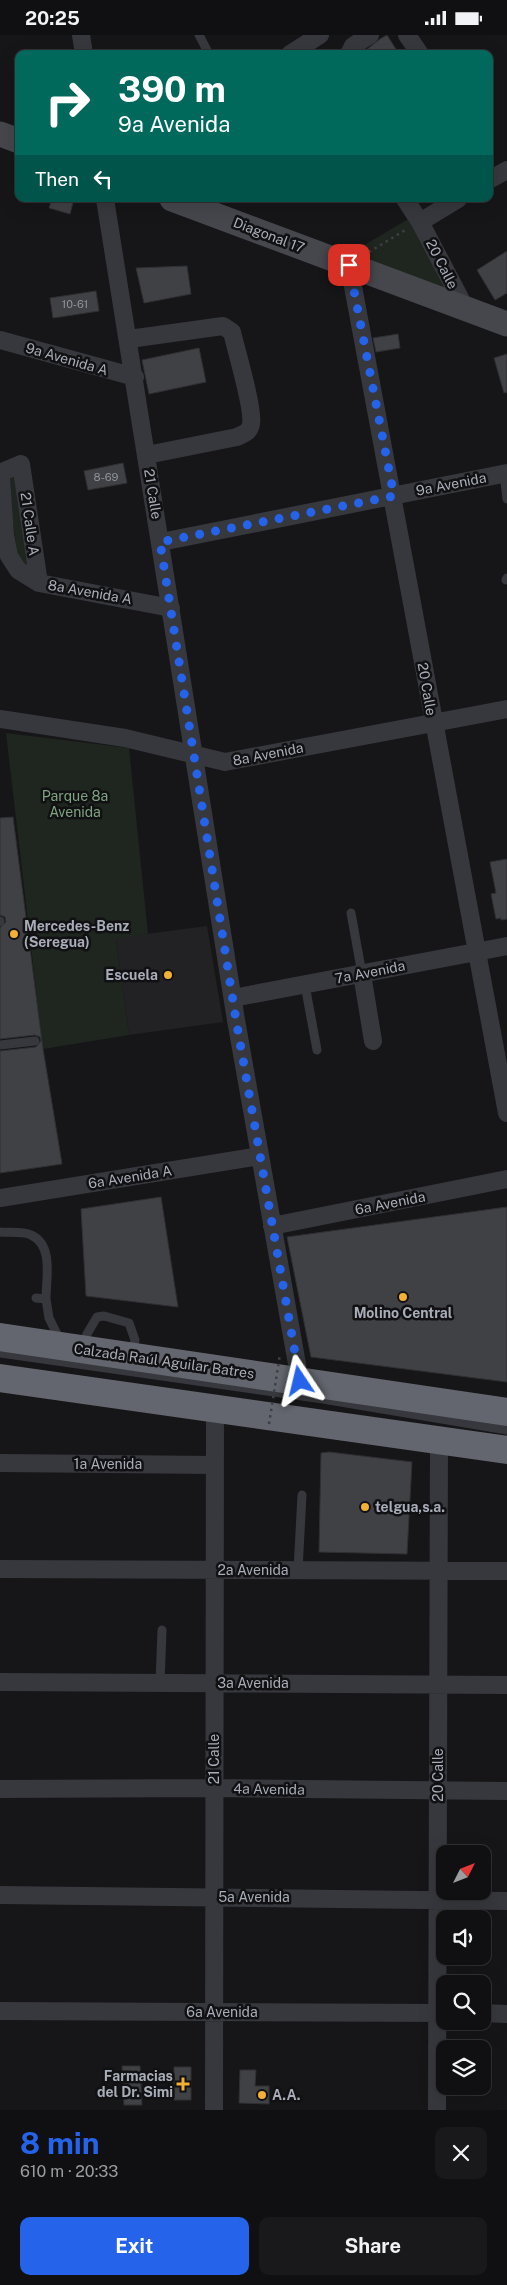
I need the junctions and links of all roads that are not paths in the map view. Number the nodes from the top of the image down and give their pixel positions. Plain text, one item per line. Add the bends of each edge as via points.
1 (81, 35) edge
2 (199, 35) edge
3 (370, 35) edge
4 (407, 35) edge
5 (311, 42) edge
6 (83, 50) edge
7 (207, 50) edge
8 (297, 50) edge
9 (351, 50) edge
10 (417, 50) edge
11 (0, 135) edge
12 (15, 140) edge
13 (507, 169) edge
14 (493, 178) edge
15 (106, 202) edge
16 (180, 202) edge
17 (407, 202) edge
18 (453, 202) edge
19 (420, 222) junction
20 (349, 265) junction
21 (462, 307) junction
22 (507, 324) edge
23 (0, 338) edge
24 (129, 339) junction
25 (135, 377) junction
26 (147, 455) junction
27 (506, 474) edge
28 (394, 496) junction
29 (507, 499) edge
30 (160, 542) junction
31 (15, 564) joint
32 (39, 583) junction
33 (171, 608) junction
34 (507, 709) edge
35 (0, 719) edge
36 (433, 723) junction
37 (194, 755) junction
38 (351, 913) dead end
39 (507, 945) edge
40 (476, 951) junction
41 (362, 974) junction
42 (304, 985) junction
43 (233, 998) junction
44 (35, 1041) dead end
45 (373, 1041) dead end
46 (501, 1043) edge
47 (0, 1045) edge
48 (318, 1049) dead end
49 (506, 1095) edge
50 (507, 1113) edge
51 (260, 1156) junction
52 (507, 1179) edge
53 (0, 1198) edge
54 (272, 1226) junction
55 (0, 1232) edge
56 (36, 1298) dead end
57 (46, 1299) junction
58 (0, 1337) edge
59 (72, 1347) junction
60 (0, 1353) edge
61 (0, 1378) edge
62 (300, 1381) junction
63 (215, 1407) junction
64 (507, 1412) edge
65 (507, 1430) edge
66 (439, 1440) junction
67 (507, 1450) edge
68 (0, 1463) edge
69 (215, 1465) junction
70 (302, 1495) dead end
71 (0, 1569) edge
72 (215, 1569) junction
73 (298, 1570) junction
74 (438, 1571) junction
75 (507, 1571) edge
76 (162, 1630) dead end
77 (0, 1682) edge
78 (160, 1683) junction
79 (215, 1683) junction
80 (438, 1684) junction
81 (507, 1685) edge
82 (214, 1788) junction
83 (0, 1789) edge
84 (438, 1791) junction
85 (507, 1791) edge
86 (438, 1845) edge
87 (0, 1895) edge
88 (214, 1897) junction
89 (436, 1899) edge
90 (437, 1900) edge
91 (472, 1900) edge
92 (507, 1901) edge
93 (440, 1975) edge
94 (0, 2011) edge
95 (214, 2012) junction
96 (436, 2013) edge
97 (491, 2013) edge
98 (507, 2013) edge
99 (440, 2030) edge
100 (214, 2110) edge
101 (437, 2110) edge

1 - 6 street
2 - 7 lane
3 - 9 street
4 - 10 street
5 - 8 street
11 - 12 main road
13 - 14 street
15 - 24 street, 21 Calle
16 - 20 main road, Diagonal 17
17 - 19 street, 20 Calle
18 - 19 street
19 - 21 street, 20 Calle
20 - 21 main road, Diagonal 17
20 - 28 street, 20 Calle
21 - 22 main road, Diagonal 17
23 - 25 street, 9a Avenida A
24 - 25 street, 21 Calle
24 - 26 street via 223,326 232,332 248,402 251,424 247,432 237,437
25 - 26 street, 21 Calle
26 - 30 street, 21 Calle
27 - 28 street, 9a Avenida
27 - 29 lane
28 - 30 street, 9a Avenida
28 - 36 street, 20 Calle
30 - 33 street, 21 Calle
31 - 32 street, 8a Avenida A via 18,570
31 - 32 street, 21 Calle A via 9,556 5,535 1,479 2,472 22,464
32 - 33 street, 8a Avenida A
33 - 37 street, 21 Calle
34 - 36 street, 8a Avenida
35 - 37 street, 8a Avenida via 125,738
36 - 37 street, 8a Avenida via 225,762
36 - 40 street, 20 Calle
37 - 43 street, 21 Calle
38 - 41 lane
39 - 40 street, 7a Avenida
40 - 41 street, 7a Avenida
40 - 46 street, 20 Calle
41 - 42 street, 7a Avenida
41 - 45 street
42 - 43 street, 7a Avenida
42 - 48 lane
43 - 51 street, 21 Calle
44 - 47 lane
46 - 49 street, 20 Calle
49 - 50 street, 20 Calle
51 - 53 street, 6a Avenida A
51 - 54 street, 21 Calle
52 - 54 street, 6a Avenida
54 - 62 street, 21 Calle
55 - 57 lane via 30,1235 43,1244
56 - 57 lane
57 - 59 lane via 50,1318
58 - 59 highway, Calzada Raúl Aguilar Batres
59 - 62 highway, Calzada Raúl Aguilar Batres
60 - 65 lane via 323,1399
61 - 63 highway
62 - 64 highway, Calzada Raúl Aguilar Batres
63 - 66 highway
63 - 69 street, 21 Calle
66 - 67 highway
66 - 74 street, 20 Calle
68 - 69 street, 1a Avenida
69 - 72 street, 21 Calle
70 - 73 lane
71 - 72 street, 2a Avenida
72 - 73 street, 2a Avenida
72 - 79 street, 21 Calle
73 - 74 street, 2a Avenida
74 - 75 street, 2a Avenida
74 - 80 street, 20 Calle
76 - 78 lane
77 - 78 street, 3a Avenida
78 - 79 street, 3a Avenida
79 - 80 street, 3a Avenida
79 - 82 street, 21 Calle
80 - 81 street, 3a Avenida
80 - 84 street, 20 Calle
82 - 83 street, 4a Avenida
82 - 84 street, 4a Avenida
82 - 88 street, 21 Calle
84 - 85 street, 4a Avenida
84 - 86 street, 20 Calle
87 - 88 street, 5a Avenida
88 - 89 street, 5a Avenida
88 - 95 street, 21 Calle
90 - 93 street, 20 Calle
91 - 92 street, 5a Avenida
94 - 95 street, 6a Avenida
95 - 96 street, 6a Avenida
95 - 100 street, 21 Calle
97 - 98 street
99 - 101 street, 20 Calle

